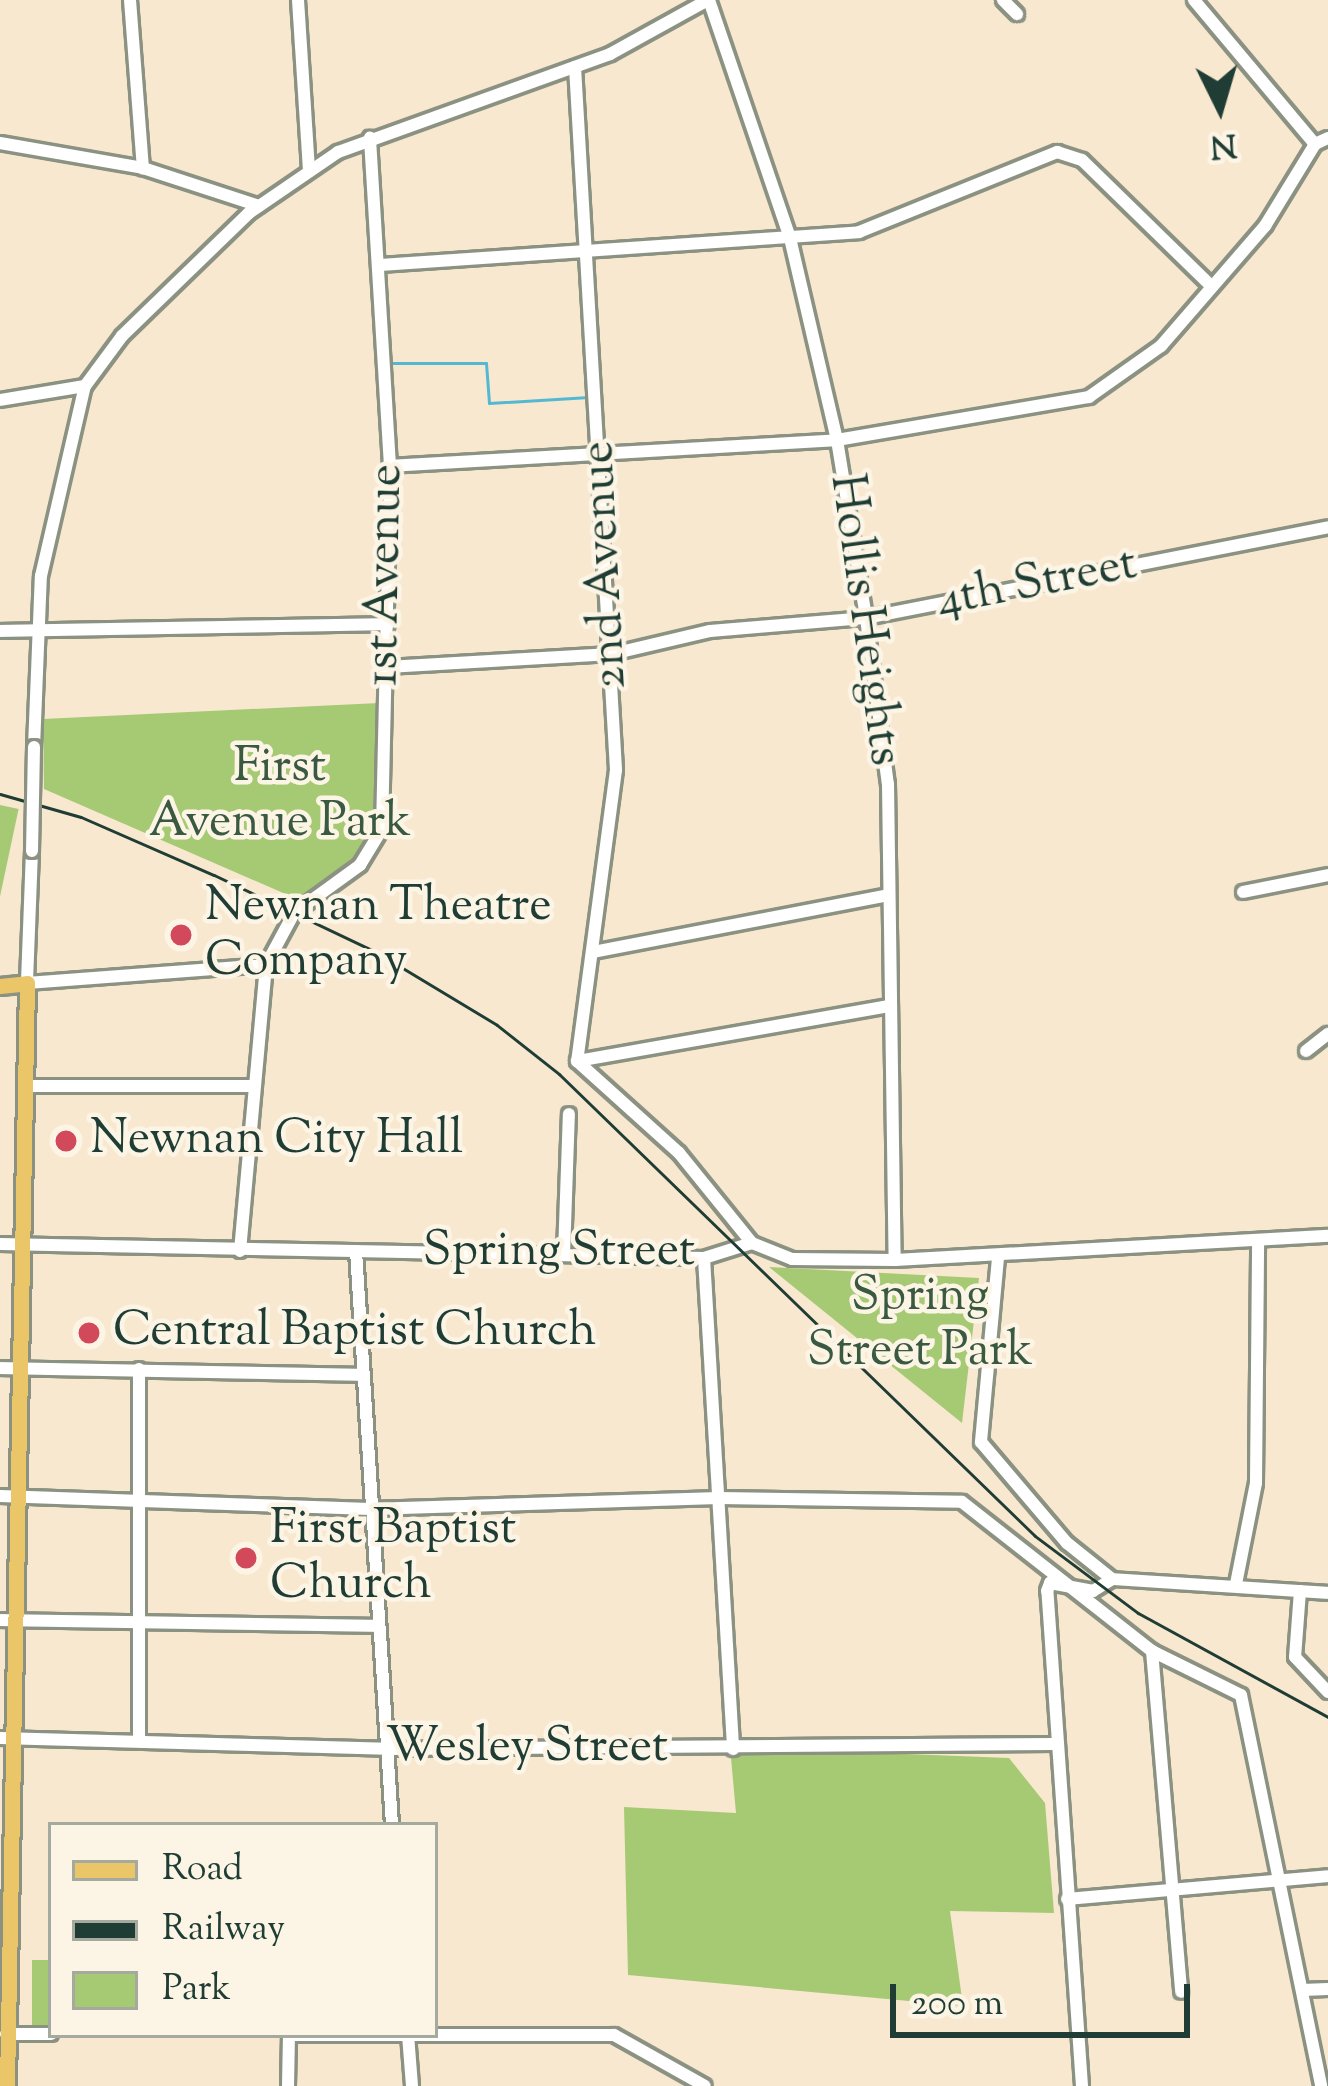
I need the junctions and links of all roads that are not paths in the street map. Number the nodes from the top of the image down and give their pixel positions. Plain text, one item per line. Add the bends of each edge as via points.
1 (130, 0) edge
2 (298, 0) edge
3 (708, 0) edge
4 (1003, 0) edge
5 (1194, 0) edge
6 (1017, 14) dead end
7 (575, 67) junction
8 (370, 138) junction
9 (1322, 141) edge
10 (0, 143) edge
11 (143, 168) junction
12 (309, 169) junction
13 (259, 206) junction
14 (790, 238) junction
15 (589, 252) junction
16 (379, 265) junction
17 (1211, 286) junction
18 (85, 386) junction
19 (0, 400) edge
20 (837, 440) junction
21 (599, 454) junction
22 (390, 466) junction
23 (1328, 526) edge
24 (866, 618) junction
25 (388, 624) junction
26 (38, 630) junction
27 (0, 631) edge
28 (612, 655) junction
29 (388, 667) junction
30 (1328, 875) edge
31 (1243, 892) dead end
32 (888, 895) junction
33 (593, 952) junction
34 (266, 965) junction
35 (26, 983) junction
36 (0, 986) edge
37 (890, 1006) junction
38 (1328, 1034) edge
39 (1306, 1052) dead end
40 (577, 1061) junction
41 (25, 1086) junction
42 (251, 1086) junction
43 (568, 1114) dead end
44 (1328, 1236) edge
45 (1258, 1241) junction
46 (752, 1243) junction
47 (0, 1244) edge
48 (21, 1244) junction
49 (240, 1251) junction
50 (356, 1251) junction
51 (564, 1254) junction
52 (704, 1258) junction
53 (998, 1258) junction
54 (895, 1260) junction
55 (8, 1368) edge
56 (139, 1369) junction
57 (364, 1375) junction
58 (8, 1496) edge
59 (139, 1497) junction
60 (719, 1498) junction
61 (370, 1509) junction
62 (1112, 1580) junction
63 (1236, 1584) junction
64 (1070, 1588) junction
65 (1300, 1591) junction
66 (1328, 1593) edge
67 (8, 1620) edge
68 (135, 1623) junction
69 (379, 1625) junction
70 (1151, 1651) junction
71 (1328, 1692) edge
72 (7, 1738) edge
73 (139, 1741) junction
74 (1054, 1744) junction
75 (386, 1749) junction
76 (733, 1749) junction
77 (392, 1822) edge
78 (1328, 1876) edge
79 (1282, 1878) junction
80 (1172, 1889) junction
81 (1067, 1899) junction
82 (5, 1956) edge
83 (1328, 1989) edge
84 (1302, 1990) junction
85 (1181, 1992) dead end
86 (6, 2034) junction
87 (48, 2034) edge
88 (438, 2036) edge
89 (290, 2038) edge
90 (408, 2038) edge
91 (7, 2086) edge
92 (288, 2086) edge
93 (412, 2086) edge
94 (706, 2086) edge
95 (1082, 2086) edge
96 (1321, 2086) edge

1 - 11 street
2 - 12 street
3 - 7 street
3 - 14 street, Hollis Heights
4 - 6 street
5 - 9 street
7 - 8 street
7 - 15 street, 2nd Avenue
8 - 12 street
8 - 16 street, 1st Avenue
9 - 17 street
10 - 11 street
11 - 13 street
12 - 13 street
13 - 18 street via 122,336
14 - 15 street
14 - 17 street via 905,219 1026,158 1057,152 1082,160
14 - 20 street, Hollis Heights
15 - 16 street
15 - 21 street, 2nd Avenue
16 - 22 street, 1st Avenue
17 - 20 street via 1161,346 1089,398
18 - 19 street
18 - 26 street via 40,576
20 - 21 street
20 - 24 street, Hollis Heights
21 - 22 street
21 - 28 street, 2nd Avenue
22 - 25 street, 1st Avenue
23 - 24 street, 4th Street
24 - 28 street, 4th Street via 710,631
24 - 32 street, Hollis Heights via 888,784
25 - 26 street
25 - 29 street, 1st Avenue
26 - 27 street
26 - 35 street, bridge
28 - 29 street, 4th Street
28 - 33 street, 2nd Avenue via 616,770
29 - 34 street, 1st Avenue via 378,844 294,913
30 - 31 street
32 - 33 street
32 - 37 street, Hollis Heights
33 - 40 street, 2nd Avenue
34 - 35 street
34 - 42 street, 1st Avenue
35 - 36 main road
35 - 41 main road
37 - 40 street
37 - 54 street, Hollis Heights
38 - 39 street
40 - 46 street via 679,1154
41 - 42 street
41 - 48 main road
42 - 49 street, 1st Avenue
43 - 51 street
44 - 45 street, Spring Street
45 - 53 street, Spring Street
45 - 63 street via 1256,1483
46 - 52 street, Spring Street
46 - 54 street, Spring Street via 792,1259
47 - 48 street, Spring Street
48 - 49 street, Spring Street
48 - 55 main road
49 - 50 street, Spring Street
50 - 51 street, Spring Street
50 - 57 street
51 - 52 street, Spring Street
52 - 60 street
53 - 54 street, Spring Street
53 - 62 street via 981,1442 1067,1543
55 - 56 street
55 - 58 main road
56 - 57 street
56 - 59 street
57 - 61 street
58 - 59 street
58 - 67 main road
59 - 61 street
59 - 68 street
60 - 61 street
60 - 64 street via 962,1502
60 - 76 street
61 - 69 street
62 - 63 street
62 - 64 street via 1094,1592
63 - 65 street
64 - 70 street
64 - 74 street via 1050,1583 1047,1591
65 - 66 street
65 - 71 street via 1294,1657
67 - 68 street
67 - 72 main road
68 - 69 street
68 - 73 street
69 - 75 street
70 - 79 street via 1241,1695
70 - 80 street
72 - 73 street, Wesley Street
72 - 82 main road
73 - 75 street, Wesley Street
74 - 76 street, Wesley Street
74 - 81 street
75 - 76 street, Wesley Street
75 - 77 street
78 - 79 street
79 - 80 street
79 - 84 street
80 - 81 street
80 - 85 street
81 - 95 street
82 - 86 main road
83 - 84 street
84 - 96 street
86 - 87 street
86 - 91 main road
88 - 94 street via 614,2035
89 - 92 street
90 - 93 street

